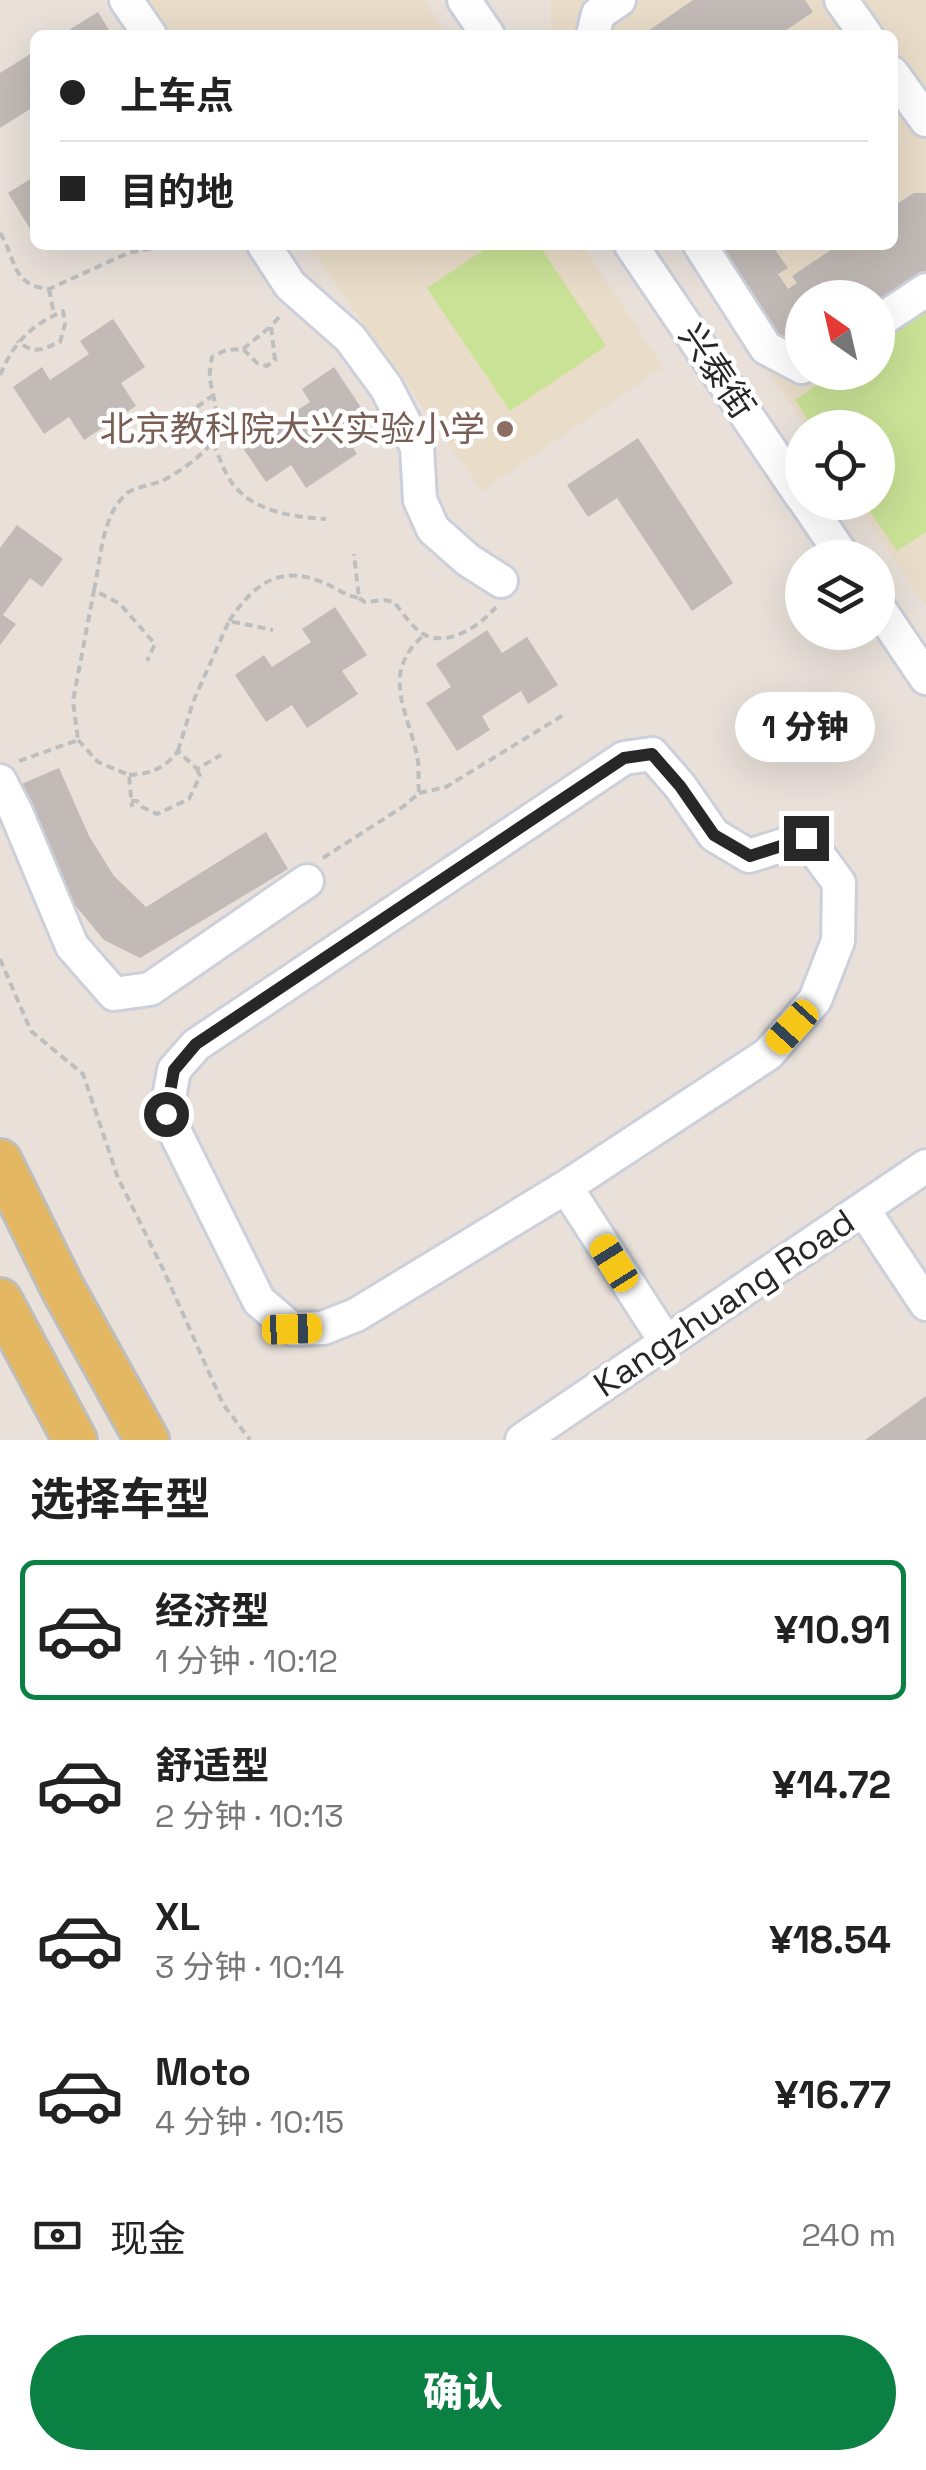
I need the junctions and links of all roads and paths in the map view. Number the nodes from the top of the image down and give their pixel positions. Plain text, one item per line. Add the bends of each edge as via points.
1 (126, 0) edge
2 (619, 0) edge
3 (841, 0) edge
4 (466, 1) edge
5 (147, 30) edge
6 (485, 30) edge
7 (593, 30) edge
8 (862, 30) edge
9 (898, 81) edge
10 (926, 120) edge
11 (0, 233) edge
12 (144, 250) edge
13 (267, 250) edge
14 (634, 250) edge
15 (703, 250) edge
16 (49, 289) junction
17 (926, 290) edge
18 (300, 293) junction
19 (895, 311) edge
20 (54, 316) junction
21 (272, 326) junction
22 (17, 341) junction
23 (243, 349) junction
24 (785, 358) edge
25 (0, 375) edge
26 (215, 394) junction
27 (213, 443) junction
28 (144, 445) dead end
29 (785, 472) edge
30 (326, 519) dead end
31 (354, 554) dead end
32 (501, 581) joint
33 (94, 590) junction
34 (358, 598) junction
35 (229, 621) junction
36 (273, 630) dead end
37 (895, 632) edge
38 (424, 635) junction
39 (148, 661) dead end
40 (926, 678) edge
41 (565, 714) dead end
42 (78, 740) junction
43 (178, 750) junction
44 (221, 755) dead end
45 (197, 769) junction
46 (8, 771) edge
47 (129, 775) junction
48 (419, 793) junction
49 (316, 869) joint
50 (0, 959) edge
51 (0, 1161) edge
52 (926, 1166) edge
53 (566, 1187) junction
54 (863, 1209) junction
55 (0, 1300) edge
56 (926, 1304) edge
57 (666, 1342) junction
58 (75, 1440) edge
59 (147, 1440) edge
60 (250, 1440) edge
61 (522, 1440) edge

1 - 5 street
2 - 7 street via 598,14
3 - 8 street
4 - 6 street
9 - 10 street
11 - 16 path via 20,279
12 - 16 path
13 - 18 street
14 - 29 street, 兴泰街
15 - 24 street via 766,348
16 - 20 path
17 - 19 street
18 - 21 path
18 - 32 street via 350,338 386,387 417,447 420,500 433,528
20 - 22 path
20 - 22 path via 63,312 66,324 60,342 38,352
21 - 23 path
21 - 23 path via 275,360 266,366
22 - 25 path
23 - 26 path via 212,356
26 - 27 path
26 - 28 path
27 - 30 path via 244,498 292,518
27 - 33 path via 164,480 126,492 104,534
31 - 34 path
32 - 38 path via 495,610 466,633
33 - 39 path via 120,604 155,644
33 - 42 path via 73,701
34 - 35 path via 318,580 286,576 246,596
34 - 38 path via 394,602
35 - 36 path
35 - 43 path
37 - 40 street
38 - 48 path via 408,648 398,684 418,761
41 - 48 path via 446,787
42 - 46 path
42 - 47 path via 98,762
43 - 45 path
43 - 47 path via 164,766
44 - 45 path
45 - 47 path via 190,799 157,814 132,804
46 - 49 street via 16,812 72,946 114,994 150,989
48 - 49 path
50 - 60 path via 31,1031 83,1074 118,1178 223,1404
51 - 59 main road
52 - 54 street, Kangzhuang Road
53 - 53 street via 768,1054 815,1000 838,941 838,883 806,838 750,856 714,835 652,754 624,758 196,1044 174,1070 166,1114 259,1301 292,1329 323,1328 356,1316
53 - 57 street
54 - 56 street
54 - 57 street, Kangzhuang Road
55 - 58 main road
57 - 61 street, Kangzhuang Road

